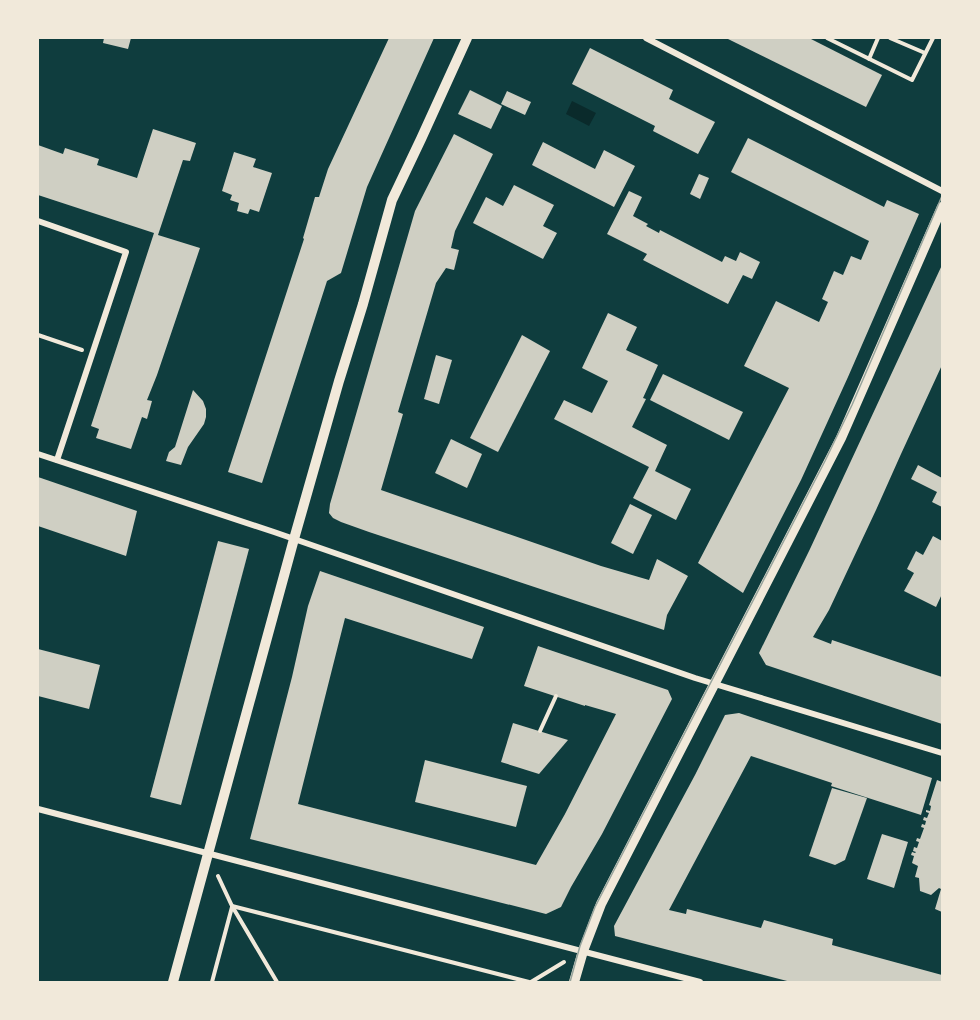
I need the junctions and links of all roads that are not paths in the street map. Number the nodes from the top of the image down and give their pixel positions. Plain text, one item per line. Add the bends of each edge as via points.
1 (467, 38) edge
2 (646, 38) edge
3 (942, 191) edge
4 (942, 207) edge
5 (38, 221) edge
6 (38, 454) edge
7 (57, 460) junction
8 (294, 539) junction
9 (715, 685) junction
10 (942, 753) edge
11 (38, 809) edge
12 (207, 854) junction
13 (583, 951) junction
14 (173, 982) edge
15 (574, 982) edge
16 (700, 982) edge

1 - 8 street via 392,200
2 - 3 street
4 - 9 street via 841,438
5 - 7 street via 126,252
6 - 7 street
7 - 8 street
8 - 9 street
8 - 12 street
9 - 10 street
9 - 13 street via 605,897
11 - 12 street
12 - 13 street
12 - 14 street
13 - 15 street
13 - 16 street

